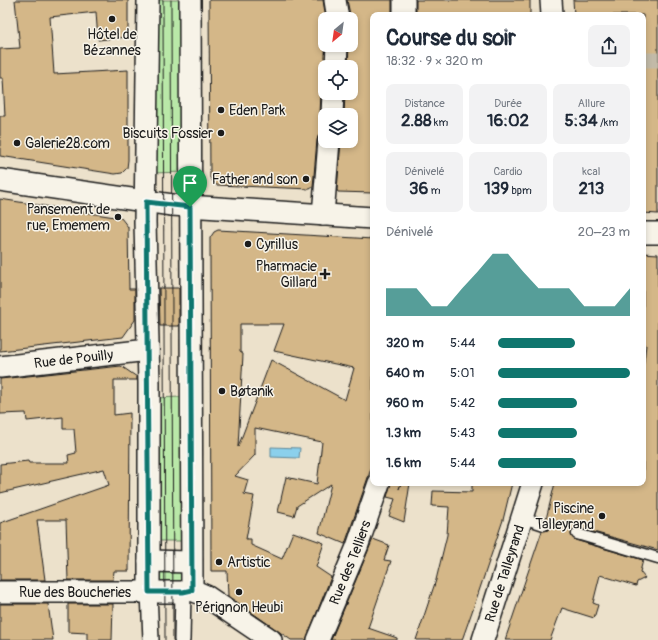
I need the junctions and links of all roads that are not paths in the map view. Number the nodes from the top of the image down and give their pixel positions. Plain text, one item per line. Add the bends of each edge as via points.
1 (148, 0) edge
2 (190, 0) edge
3 (335, 0) edge
4 (404, 0) edge
5 (551, 0) edge
6 (337, 12) edge
7 (404, 12) edge
8 (552, 12) edge
9 (328, 148) edge
10 (0, 180) edge
11 (146, 202) junction
12 (197, 207) junction
13 (323, 215) junction
14 (370, 218) edge
15 (646, 232) edge
16 (658, 233) edge
17 (148, 350) junction
18 (0, 367) edge
19 (377, 486) edge
20 (532, 486) edge
21 (523, 518) junction
22 (544, 525) dead end
23 (577, 534) dead end
24 (658, 558) edge
25 (149, 561) junction
26 (191, 562) junction
27 (188, 591) junction
28 (0, 592) edge
29 (149, 592) junction
30 (151, 640) edge
31 (182, 640) edge
32 (271, 640) edge
33 (318, 640) edge
34 (483, 640) edge

1 - 11 street
2 - 12 street
3 - 6 street
4 - 7 street
5 - 8 street
9 - 13 street
10 - 11 street
11 - 12 street
11 - 17 street
12 - 13 street
12 - 26 street
13 - 14 street
15 - 16 street
17 - 18 street, Rue de Pouilly
17 - 25 street
19 - 33 street, Rue des Telliers via 357,547
20 - 21 street, Rue de Talleyrand
21 - 22 lane
21 - 34 street, Rue de Talleyrand
23 - 24 lane
25 - 26 street
25 - 29 street
26 - 27 street
27 - 29 street, Rue des Boucheries
27 - 31 street
27 - 32 street via 206,596
28 - 29 street, Rue des Boucheries
29 - 30 street

